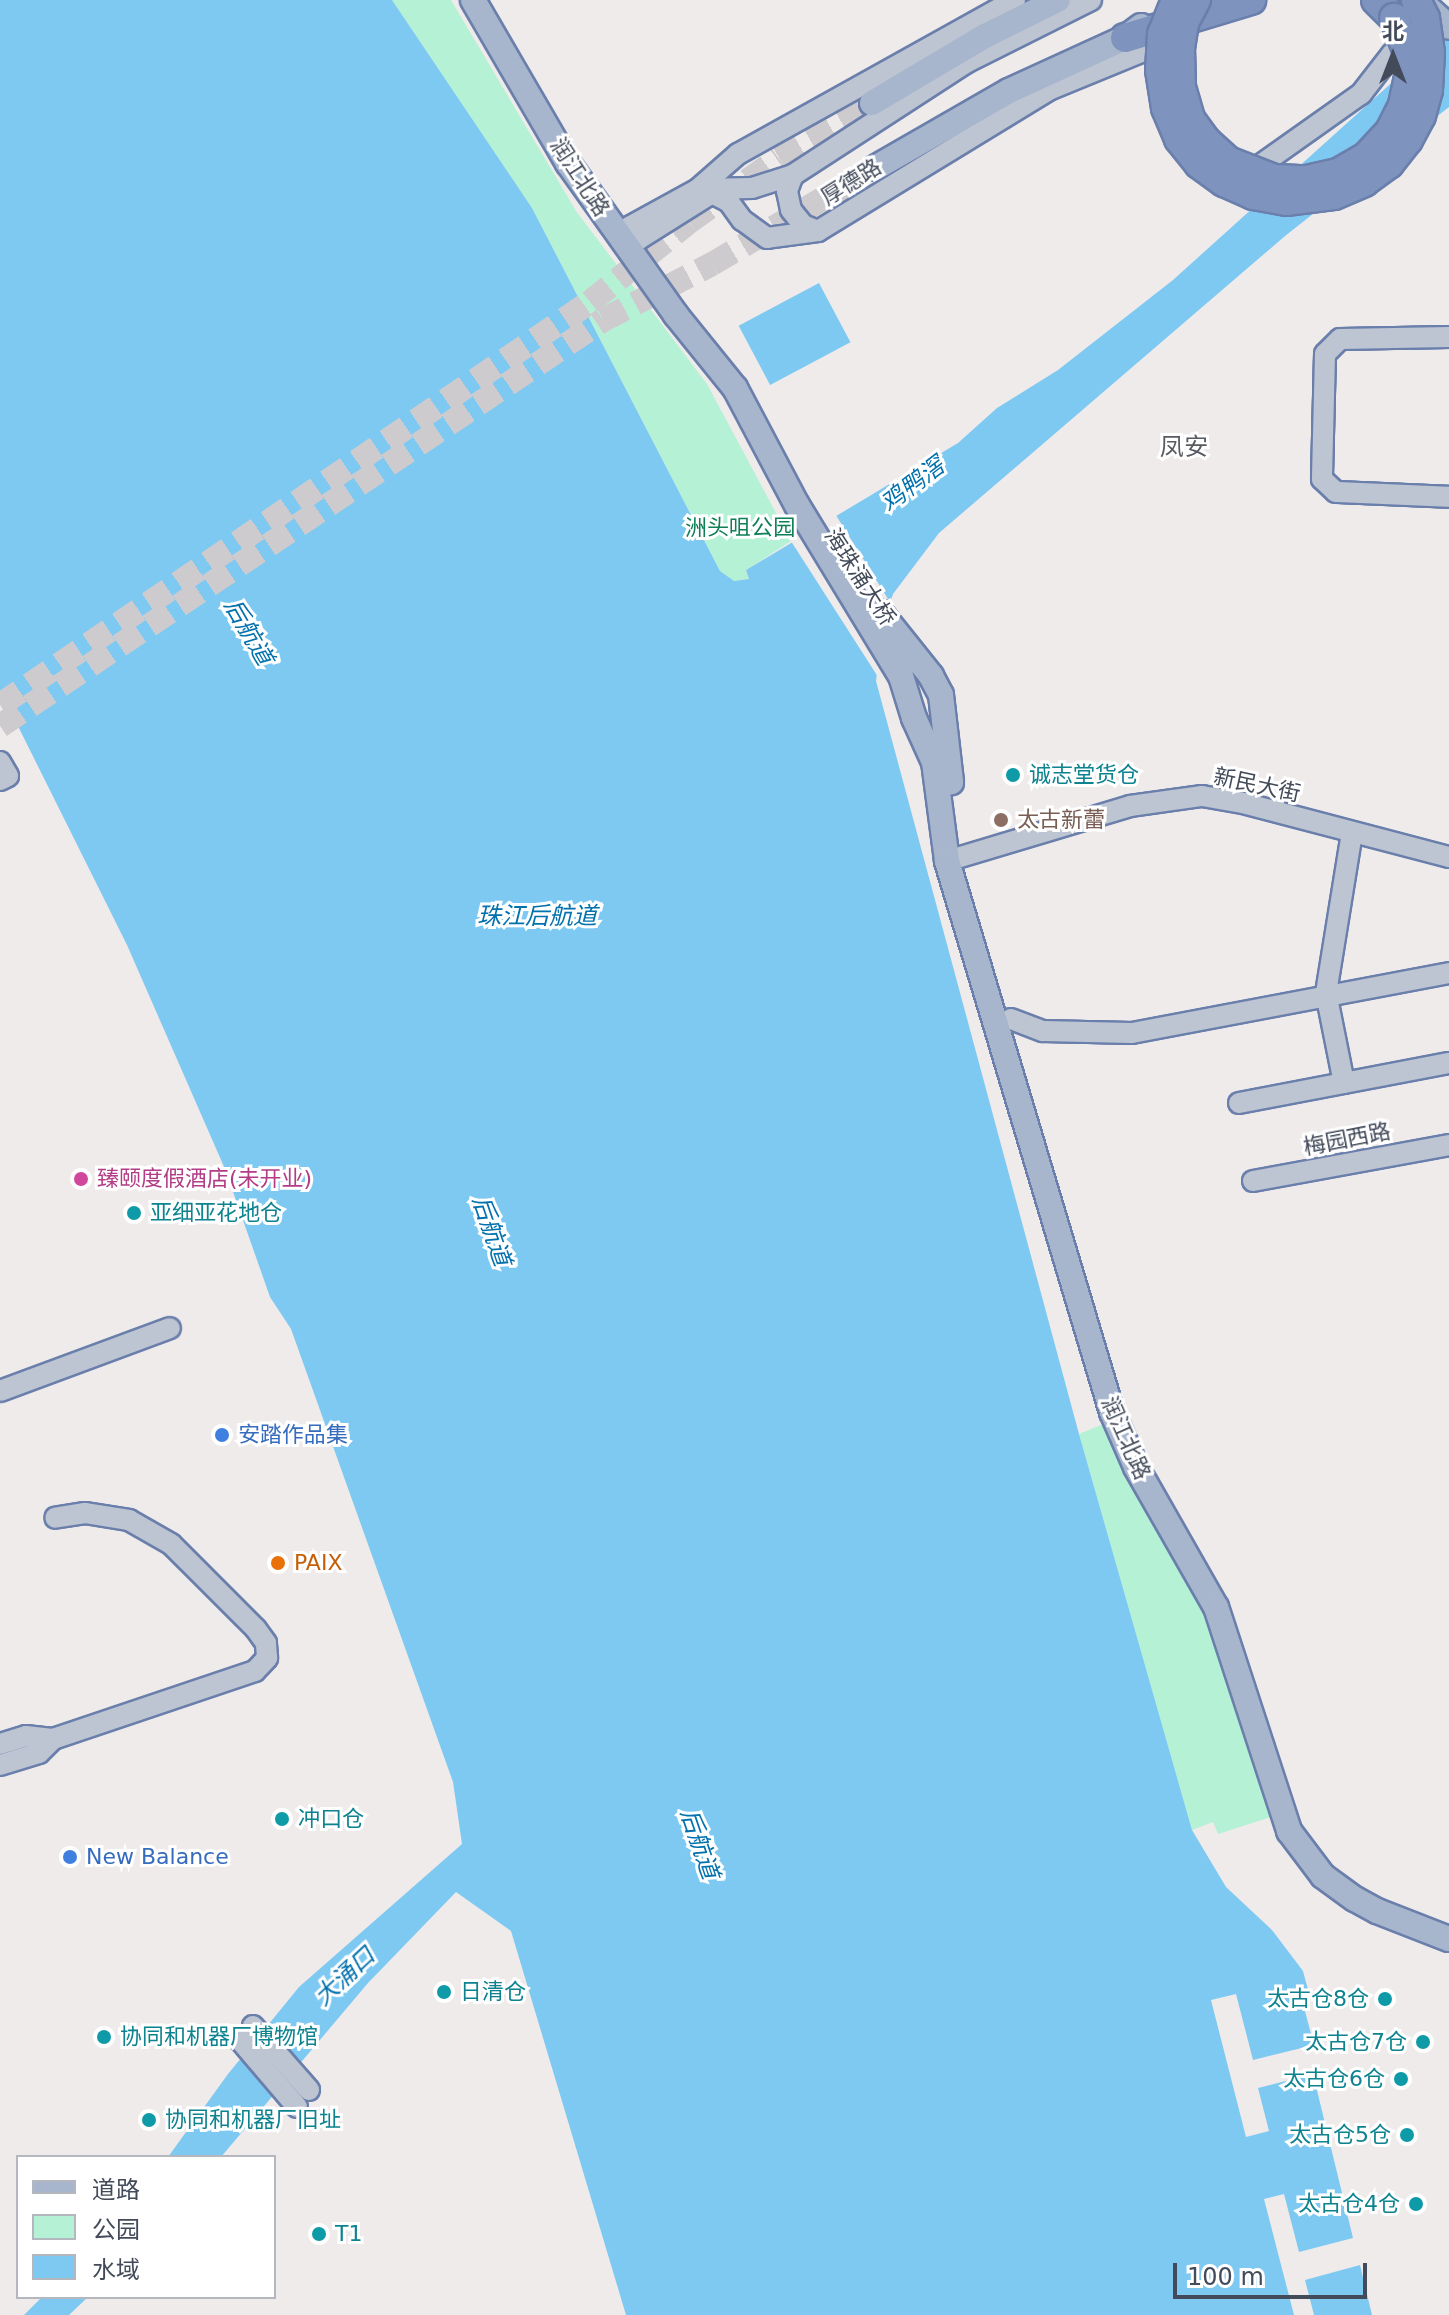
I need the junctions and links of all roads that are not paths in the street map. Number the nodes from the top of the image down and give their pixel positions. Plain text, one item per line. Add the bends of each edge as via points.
1 (473, 0) edge
2 (491, 0) edge
3 (1015, 0) edge
4 (1058, 0) edge
5 (1091, 0) edge
6 (1176, 0) edge
7 (1187, 0) edge
8 (1196, 0) edge
9 (1418, 0) edge
10 (1249, 1) edge
11 (1385, 9) edge
12 (1449, 27) edge
13 (1138, 43) junction
14 (872, 103) tunnel mouth
15 (875, 168) tunnel mouth
16 (793, 175) junction
17 (698, 189) junction
18 (818, 231) junction
19 (630, 236) junction
20 (1449, 337) edge
21 (706, 339) junction
22 (1449, 497) edge
23 (1352, 833) junction
24 (953, 849) junction
25 (1449, 857) edge
26 (1449, 973) edge
27 (1326, 993) junction
28 (1011, 1019) junction
29 (1449, 1063) edge
30 (1344, 1083) junction
31 (1239, 1103) dead end
32 (1449, 1145) edge
33 (1253, 1181) dead end
34 (170, 1328) dead end
35 (0, 1391) edge
36 (55, 1518) dead end
37 (53, 1739) junction
38 (0, 1744) edge
39 (0, 1765) edge
40 (1449, 1923) edge
41 (1449, 1939) edge
42 (309, 2090) dead end
43 (297, 2107) dead end

1 - 19 main road, 润江北路 via 568,163
2 - 19 main road, 润江北路
3 - 17 street via 749,147
4 - 14 main road
5 - 16 street, 厚德路 via 967,62
6 - 9 highway, bridge via 1162,34 1160,70 1166,108 1179,139 1199,164 1224,182 1286,201 1334,195 1364,182 1389,164 1408,140 1425,103 1429,66
7 - 13 main road
8 - 11 highway, bridge via 1180,47 1181,87 1190,119 1228,161 1258,175 1290,181 1352,166 1390,131 1410,72 1408,52
9 - 12 main road
10 - 13 highway
12 - 13 street via 1422,29 1392,54 1361,94 1241,179 1201,147 1170,78
13 - 15 main road via 1009,91
13 - 18 street, 厚德路 via 1051,89
16 - 17 street via 752,188
16 - 18 street, 厚德路 via 787,191 791,210 803,225
17 - 19 street
18 - 19 street via 767,238 712,193
19 - 21 main road, 润江北路
20 - 22 street via 1340,339 1325,354 1322,479 1336,492
21 - 24 main road, 海珠涌大桥 via 784,483 895,664 934,762
21 - 24 main road, 海珠涌大桥 via 744,374 791,469 880,612 941,695
23 - 24 street, 新民大街 via 1202,796 1130,806
23 - 25 street, 新民大街
23 - 27 street
24 - 28 main road, 润江北路
24 - 41 main road, 润江北路 via 1112,1412 1136,1467 1216,1607 1289,1831 1323,1876 1355,1899
26 - 27 street
27 - 28 street via 1132,1033 1043,1031
27 - 30 street
28 - 40 main road, 润江北路 via 1123,1399 1149,1461 1230,1606 1297,1813 1328,1859 1362,1887
29 - 30 street
30 - 31 street
32 - 33 street, 梅园西路
34 - 35 street
36 - 37 street via 85,1513 129,1520 171,1544 256,1629 266,1643 267,1658 255,1671
37 - 38 street via 26,1736
37 - 39 street via 39,1753
42 - 43 street via 246,2033

